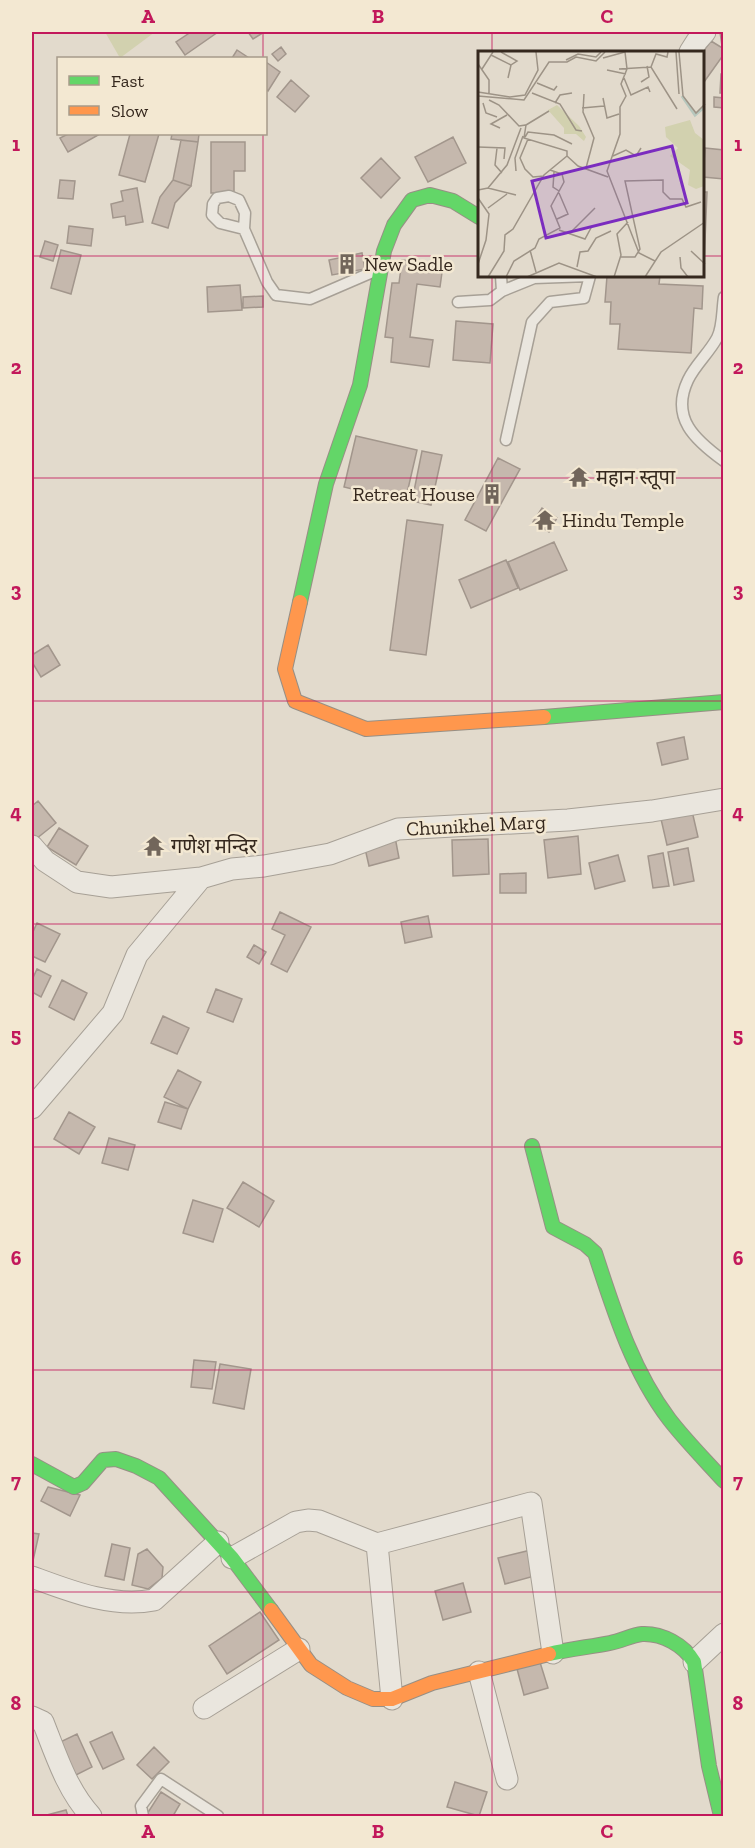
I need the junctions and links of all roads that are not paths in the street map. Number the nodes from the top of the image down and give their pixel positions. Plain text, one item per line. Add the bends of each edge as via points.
1 (705, 32) edge
2 (691, 51) edge
3 (478, 216) edge
4 (244, 229) dead end
5 (381, 269) junction
6 (501, 278) edge
7 (534, 278) edge
8 (589, 278) edge
9 (502, 291) junction
10 (723, 297) edge
11 (458, 302) dead end
12 (506, 440) dead end
13 (723, 461) edge
14 (723, 702) edge
15 (723, 799) edge
16 (32, 846) edge
17 (201, 878) junction
18 (32, 1108) edge
19 (532, 1146) dead end
20 (32, 1464) edge
21 (723, 1481) edge
22 (218, 1542) junction
23 (377, 1544) junction
24 (232, 1558) junction
25 (32, 1577) edge
26 (723, 1634) edge
27 (299, 1649) junction
28 (553, 1653) junction
29 (694, 1662) junction
30 (479, 1672) junction
31 (392, 1698) junction
32 (204, 1708) dead end
33 (32, 1717) edge
34 (507, 1779) dead end
35 (91, 1816) edge
36 (143, 1816) edge
37 (218, 1816) edge
38 (721, 1816) edge

1 - 2 street
3 - 5 street via 453,201 430,195 412,200 394,225
4 - 5 lane via 276,295 310,299
5 - 14 street via 360,385 326,484 285,669 295,701 366,729
6 - 9 lane
7 - 9 lane
8 - 12 lane via 584,298 550,302 532,322
9 - 11 lane via 490,300
10 - 13 lane via 718,336 688,381 682,404 685,424
15 - 17 street, Chunikhel Marg via 568,820 398,829 330,854 232,869
16 - 17 street, Chunikhel Marg via 45,861 77,882 111,887
17 - 18 street via 137,955 113,1013
19 - 21 street via 553,1227 588,1244 595,1253 623,1337 644,1378 669,1419
20 - 22 street via 74,1487 83,1483 103,1460 136,1466 159,1478
22 - 24 street
22 - 25 street via 154,1600 87,1596
23 - 24 street via 308,1520 296,1522
23 - 28 street via 531,1503
23 - 31 street
24 - 27 street
26 - 29 street
27 - 31 street via 311,1665 347,1688 373,1699
27 - 32 street
28 - 29 street via 652,1635 681,1647
28 - 30 street
29 - 38 street via 708,1766
30 - 31 street
30 - 34 street
33 - 35 street via 43,1722 68,1784
36 - 37 lane via 141,1806 161,1779

